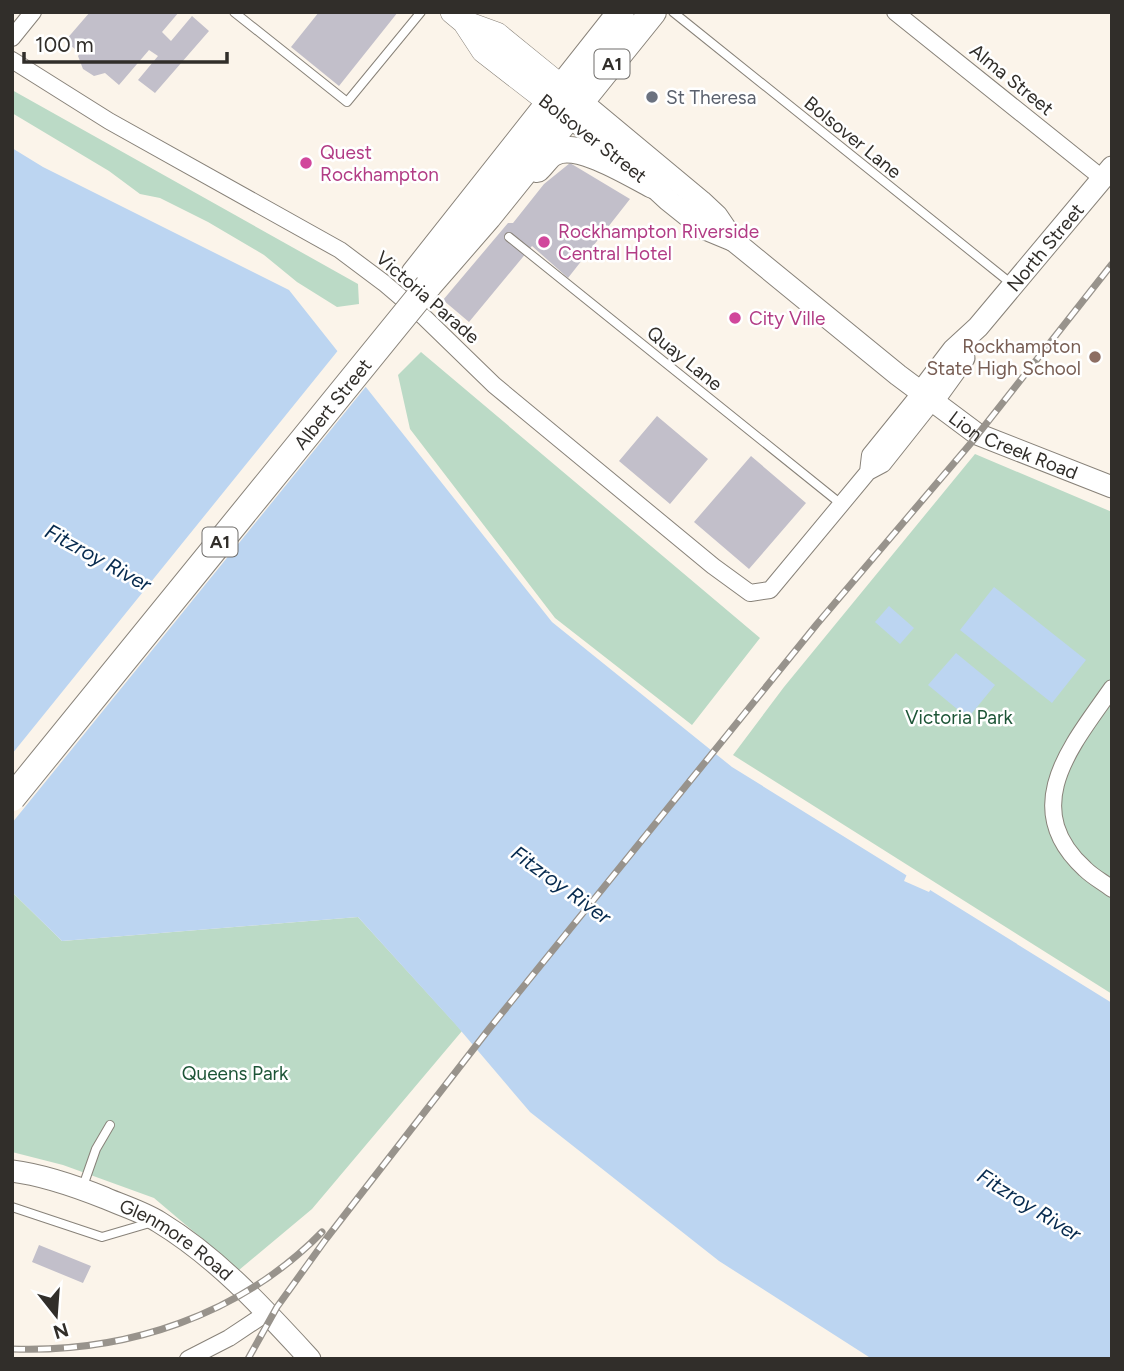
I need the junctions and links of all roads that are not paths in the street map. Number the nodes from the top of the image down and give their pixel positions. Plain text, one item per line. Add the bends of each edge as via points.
1 (33, 12) edge
2 (234, 12) edge
3 (421, 12) edge
4 (621, 12) edge
5 (653, 12) edge
6 (673, 12) edge
7 (895, 12) edge
8 (458, 17) edge
9 (12, 38) edge
10 (12, 60) edge
11 (566, 102) junction
12 (1107, 173) edge
13 (653, 185) junction
14 (488, 217) junction
15 (509, 237) dead end
16 (734, 241) junction
17 (421, 280) junction
18 (1013, 285) junction
19 (927, 397) junction
20 (1112, 487) edge
21 (841, 504) junction
22 (782, 577) joint
23 (1112, 688) edge
24 (12, 772) edge
25 (12, 798) edge
26 (1112, 889) edge
27 (110, 1125) dead end
28 (12, 1171) edge
29 (82, 1189) junction
30 (12, 1207) edge
31 (158, 1221) junction
32 (268, 1312) junction
33 (188, 1359) edge
34 (310, 1359) edge

1 - 9 street
2 - 3 lane via 347,102
4 - 11 highway, Albert Street / A1
5 - 11 highway, Albert Street / A1
6 - 18 lane, Bolsover Lane
7 - 12 street, Alma Street
8 - 11 main road, Bolsover Street via 482,51
10 - 22 street, Victoria Parade via 109,121 340,250 425,318 494,385 750,593 770,590
11 - 13 street, Bolsover Street
11 - 14 highway, Albert Street / A1
11 - 16 street, Bolsover Street via 701,201
11 - 17 highway, Albert Street / A1
12 - 18 street, North Street
13 - 14 highway via 586,153 554,152
13 - 16 street, Bolsover Street via 703,228
14 - 17 highway, Albert Street / A1
15 - 21 lane, Quay Lane
16 - 19 street, Bolsover Street
17 - 24 highway, Albert Street / A1
17 - 25 highway, Albert Street / A1, bridge
18 - 19 street, North Street via 953,351
19 - 20 street, Lion Creek Road via 977,434
19 - 21 street, North Street via 870,455 868,472
21 - 22 street, North Street
23 - 26 street via 1063,762 1054,788 1054,811 1068,850
27 - 29 lane
28 - 29 street, Glenmore Road
29 - 31 street, Glenmore Road
30 - 31 lane via 102,1237
31 - 32 street, Glenmore Road via 206,1256
32 - 33 street
32 - 34 street, Glenmore Road

